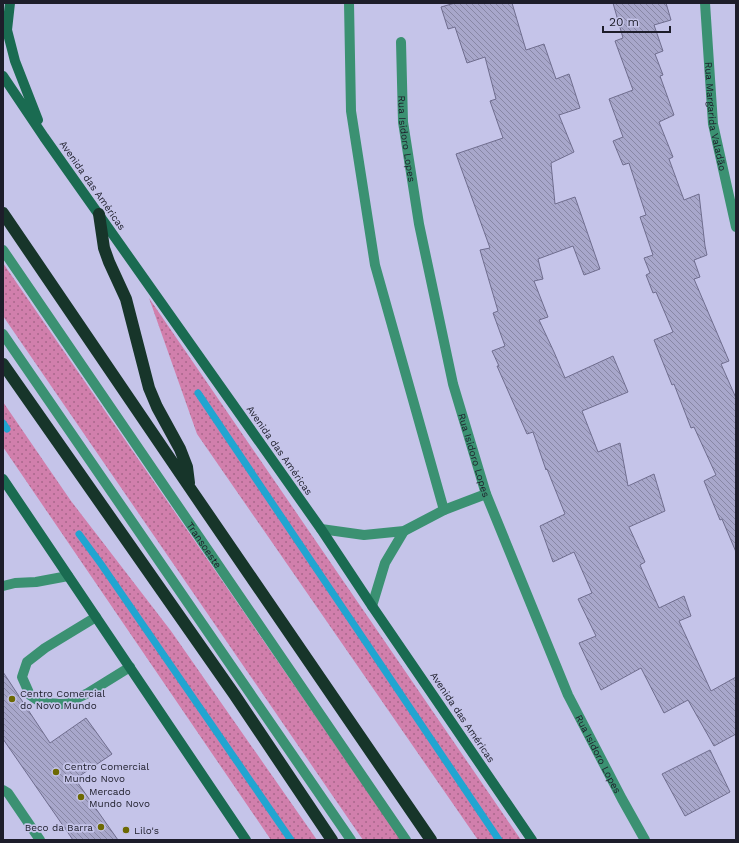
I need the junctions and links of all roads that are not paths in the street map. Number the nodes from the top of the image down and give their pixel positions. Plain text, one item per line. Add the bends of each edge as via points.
1 (10, 3) edge
2 (349, 3) edge
3 (705, 3) edge
4 (401, 42) dead end
5 (3, 76) edge
6 (44, 137) junction
7 (3, 213) edge
8 (99, 214) junction
9 (736, 227) edge
10 (3, 250) edge
11 (3, 334) edge
12 (3, 364) edge
13 (3, 376) edge
14 (20, 387) junction
15 (3, 479) edge
16 (190, 488) junction
17 (486, 494) junction
18 (444, 510) junction
19 (321, 529) junction
20 (404, 531) junction
21 (68, 576) junction
22 (3, 586) edge
23 (372, 606) junction
24 (96, 617) junction
25 (130, 667) junction
26 (3, 790) edge
27 (40, 840) edge
28 (246, 840) edge
29 (332, 840) edge
30 (350, 840) edge
31 (406, 840) edge
32 (431, 840) edge
33 (532, 840) edge
34 (645, 840) edge

1 - 6 main road via 7,30 13,55
2 - 18 street via 351,112 375,265
3 - 9 street, Rua Margarida Valadão via 713,124
4 - 17 street, Rua Isidoro Lopes via 403,122 419,224 454,384
5 - 6 main road, Avenida das Américas
6 - 8 main road, Avenida das Américas
7 - 16 highway
8 - 16 highway via 104,248 126,299 149,388 180,449 187,467
8 - 19 main road, Avenida das Américas
10 - 31 street, Transoeste
11 - 30 street
12 - 14 highway
13 - 14 highway
14 - 29 highway via 234,694
15 - 21 main road
16 - 32 highway
17 - 18 street
17 - 34 street, Rua Isidoro Lopes via 568,695
18 - 20 street
19 - 20 street via 364,535
19 - 23 main road, Avenida das Américas
20 - 23 street via 386,563
21 - 22 street
21 - 24 main road
23 - 33 main road, Avenida das Américas
24 - 25 main road
24 - 25 street via 27,662 22,677 30,695 42,703 65,704
25 - 28 main road
26 - 27 street via 8,793

